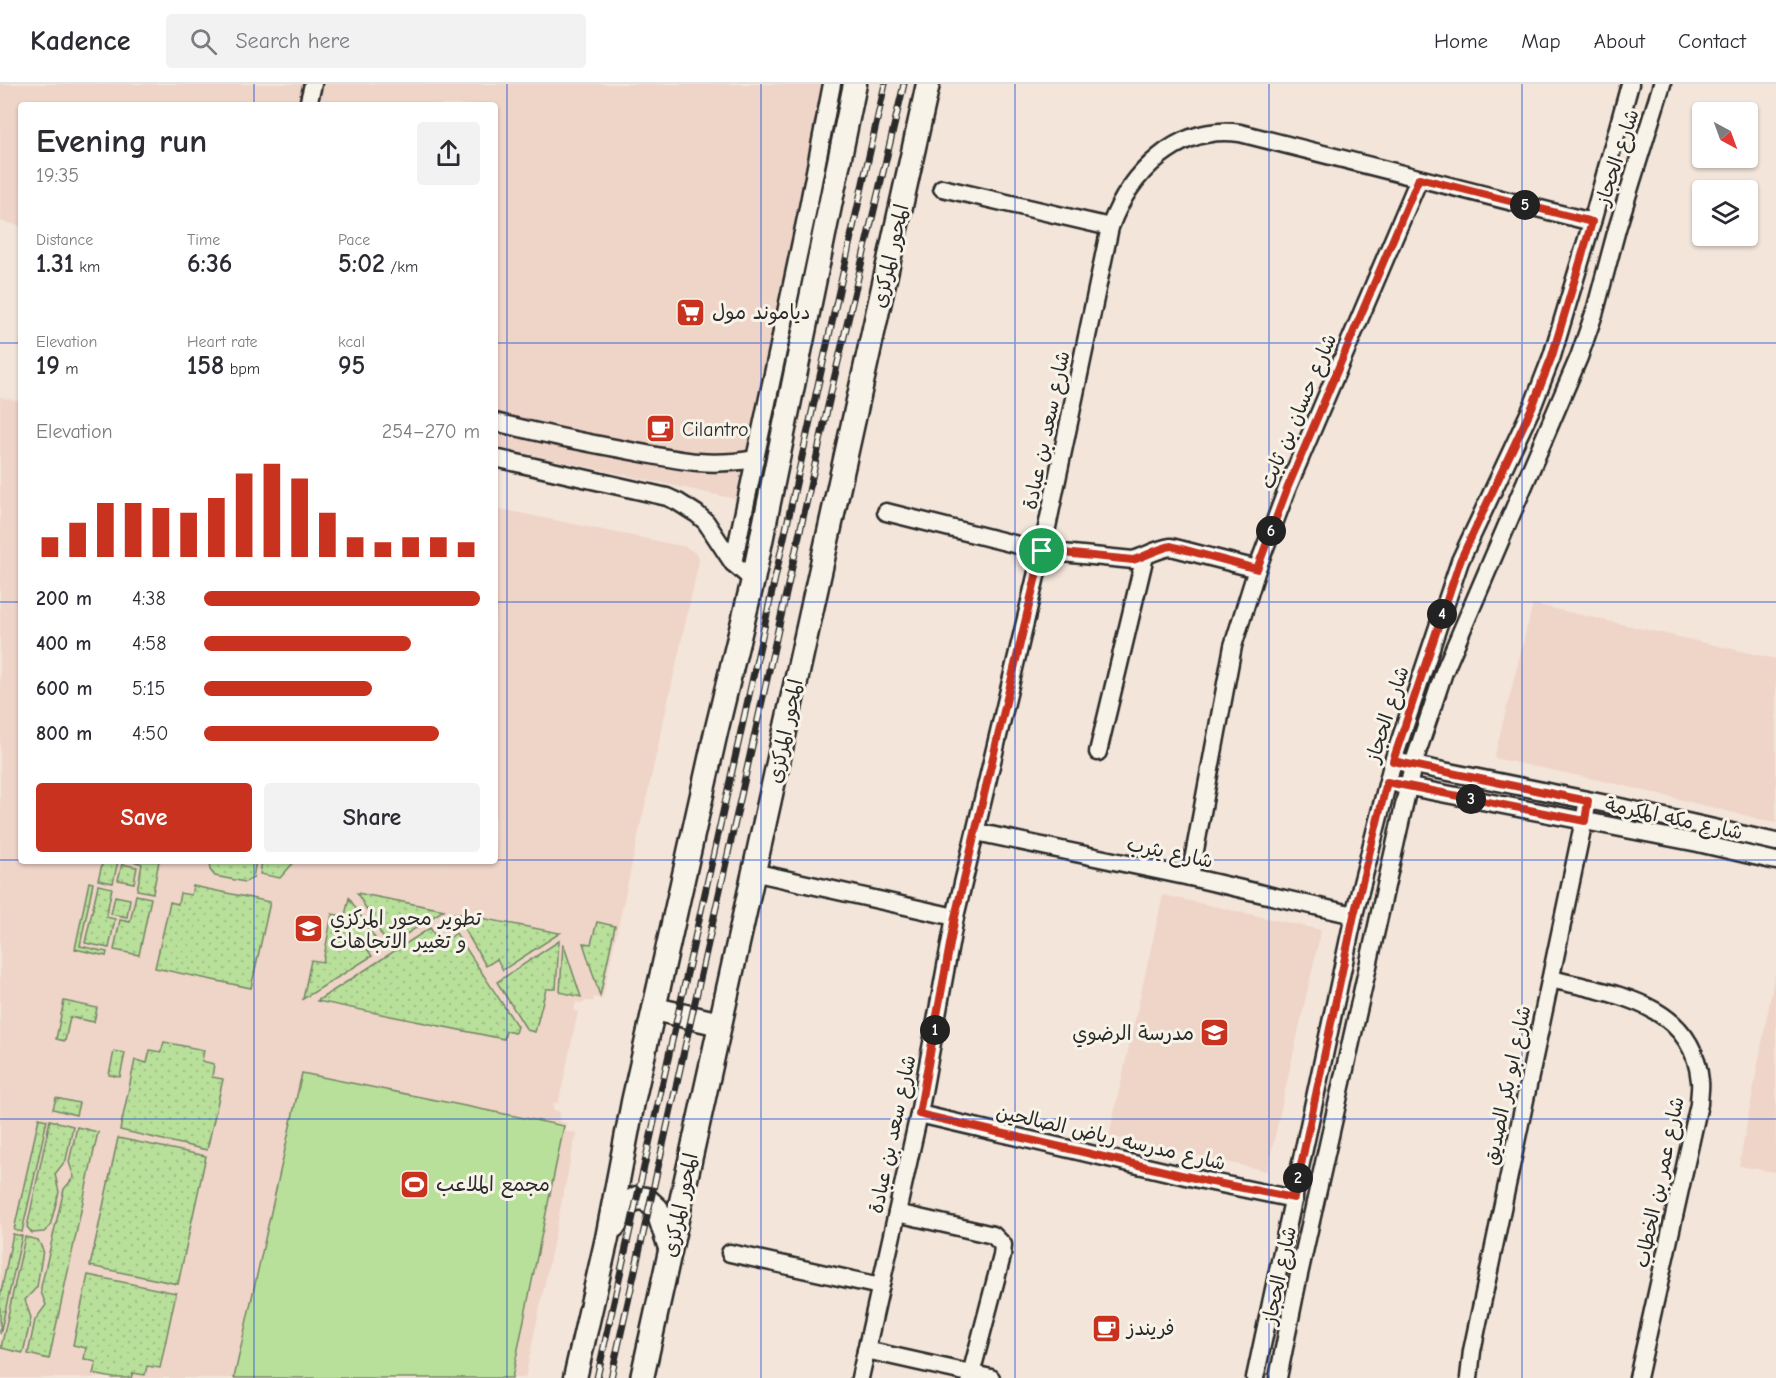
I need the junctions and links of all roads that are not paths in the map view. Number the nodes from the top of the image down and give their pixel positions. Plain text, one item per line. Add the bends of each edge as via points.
1 (313, 84) edge
2 (832, 84) edge
3 (855, 84) edge
4 (928, 84) edge
5 (1630, 84) edge
6 (1662, 84) edge
7 (309, 102) edge
8 (1419, 178) junction
9 (942, 188) dead end
10 (1592, 222) junction
11 (1110, 227) junction
12 (498, 423) edge
13 (498, 459) edge
14 (755, 459) junction
15 (886, 512) dead end
16 (1042, 551) junction
17 (1145, 556) junction
18 (733, 563) junction
19 (1257, 569) junction
20 (753, 580) junction
21 (1098, 752) dead end
22 (1393, 761) junction
23 (1413, 765) junction
24 (1387, 782) junction
25 (1408, 787) junction
26 (1588, 801) junction
27 (1585, 821) junction
28 (976, 832) junction
29 (1776, 842) edge
30 (1776, 861) edge
31 (753, 872) junction
32 (1190, 877) junction
33 (1354, 915) junction
34 (955, 917) junction
35 (1551, 979) junction
36 (655, 1009) junction
37 (720, 1024) junction
38 (919, 1114) junction
39 (1294, 1198) junction
40 (897, 1213) junction
41 (607, 1238) junction
42 (670, 1250) junction
43 (730, 1253) dead end
44 (880, 1287) junction
45 (866, 1350) junction
46 (971, 1376) edge
47 (575, 1378) edge
48 (642, 1378) edge
49 (860, 1378) edge
50 (992, 1378) edge
51 (1255, 1378) edge
52 (1278, 1378) edge
53 (1469, 1378) edge
54 (1638, 1378) edge

1 - 7 street
2 - 14 street
3 - 20 main road
4 - 31 main road, المحور المركزى
5 - 10 street, شارع الحجاز
6 - 23 street, شارع الحجاز via 1579,357 1455,645
8 - 10 street, شارع سعد بن عبادة
8 - 11 street, شارع سعد بن عبادة via 1224,131 1202,135 1161,154 1130,186
8 - 19 street, شارع حسان بن ثابت
9 - 11 street
10 - 22 street, شارع الحجاز via 1552,356 1460,561
11 - 16 street, شارع سعد بن عبادة
12 - 14 street via 698,463
13 - 18 street via 678,502 706,522
14 - 18 street
15 - 16 street
16 - 17 street via 1133,560
16 - 28 street, شارع سعد بن عبادة
17 - 19 street via 1171,546
17 - 21 street
18 - 20 street
19 - 32 street, شارع حسان بن ثابت via 1233,646
20 - 36 main road
22 - 23 street, شارع مكه المكرمة
22 - 24 street, شارع الحجاز
23 - 25 street, شارع الحجاز
23 - 26 street, شارع مكه المكرمة
24 - 25 street, شارع مكه المكرمة
24 - 33 street, شارع الحجاز
25 - 27 street, شارع مكه المكرمة
25 - 52 street, شارع الحجاز
26 - 27 street, شارع ابو بكر الصديق
26 - 29 street, شارع مكه المكرمة
27 - 30 street, شارع مكه المكرمة
27 - 35 street, شارع ابو بكر الصديق
28 - 32 street, شارع يثرب
28 - 34 street, شارع سعد بن عبادة
31 - 34 street
31 - 37 main road, المحور المركزى
32 - 33 street, شارع يثرب
33 - 39 street, شارع الحجاز
34 - 38 street, شارع سعد بن عبادة
35 - 53 street, شارع ابو بكر الصديق
35 - 54 street, شارع عمر بن الخطاب via 1629,998 1656,1009 1677,1028 1693,1052 1700,1080 1699,1104
36 - 37 main road
36 - 41 main road
37 - 42 main road, المحور المركزى
38 - 39 street, شارع مدرسه رياض الصالحين
38 - 40 street, شارع سعد بن عبادة
39 - 51 street, شارع الحجاز
40 - 44 street, شارع سعد بن عبادة
40 - 46 street via 993,1235 1003,1245
41 - 42 main road via 628,1203 642,1198 657,1209
41 - 47 main road
42 - 48 main road, المحور المركزى
43 - 44 street
44 - 45 street, شارع سعد بن عبادة
45 - 46 street
45 - 49 street, شارع سعد بن عبادة
46 - 50 street

